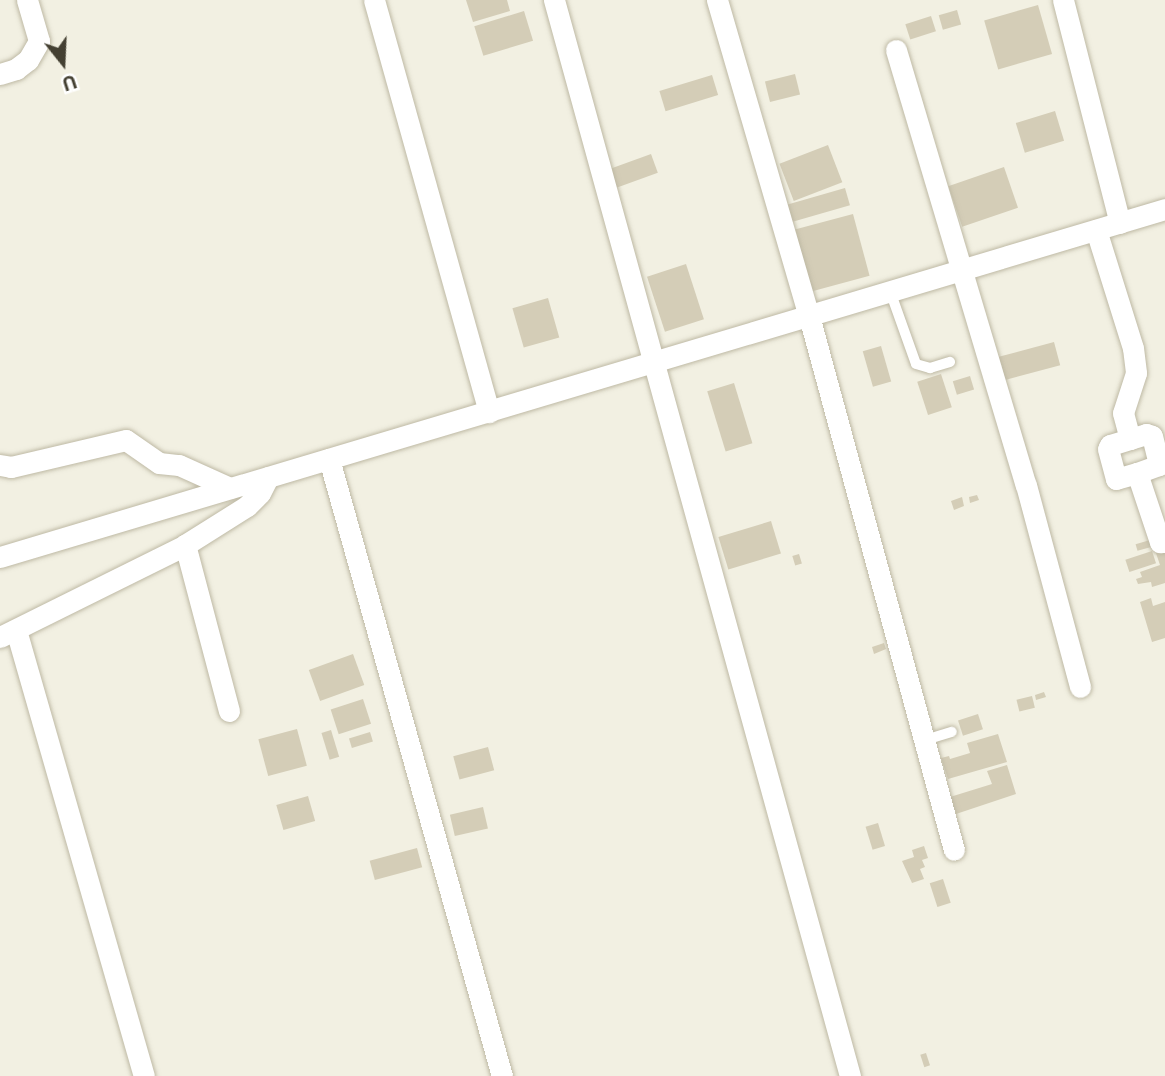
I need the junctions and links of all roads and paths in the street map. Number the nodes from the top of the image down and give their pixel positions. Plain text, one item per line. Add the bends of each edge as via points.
1 (27, 0) edge
2 (374, 0) edge
3 (554, 0) edge
4 (717, 0) edge
5 (1063, 0) edge
6 (896, 50) dead end
7 (0, 74) edge
8 (1165, 209) edge
9 (1120, 223) junction
10 (1096, 230) junction
11 (960, 270) junction
12 (890, 291) junction
13 (809, 316) junction
14 (950, 362) dead end
15 (652, 364) junction
16 (489, 412) junction
17 (329, 459) junction
18 (0, 464) edge
19 (268, 477) junction
20 (230, 488) junction
21 (1165, 542) edge
22 (186, 545) junction
23 (0, 556) edge
24 (8, 633) edge
25 (1080, 687) dead end
26 (229, 711) dead end
27 (952, 732) dead end
28 (925, 740) junction
29 (954, 850) dead end
30 (144, 1076) edge
31 (502, 1076) edge
32 (850, 1076) edge

1 - 7 street via 39,41 35,52 16,69
2 - 16 street
3 - 15 street
4 - 13 street
5 - 9 street
6 - 11 street
8 - 9 street
9 - 10 street
10 - 11 street
10 - 21 street via 1133,348 1136,373 1123,412 1130,439 1149,434 1160,463 1137,473 1160,542
11 - 12 street
11 - 25 street via 1026,485
12 - 13 street
12 - 14 lane via 916,364 930,368
13 - 15 street
13 - 28 street
15 - 16 street
15 - 32 street
16 - 17 street
17 - 19 street
17 - 31 street
18 - 20 street via 11,467 126,440 159,463 179,465
19 - 20 street
19 - 22 street via 247,506
20 - 23 street
22 - 24 street
22 - 26 street
24 - 30 street
27 - 28 lane
28 - 29 street

